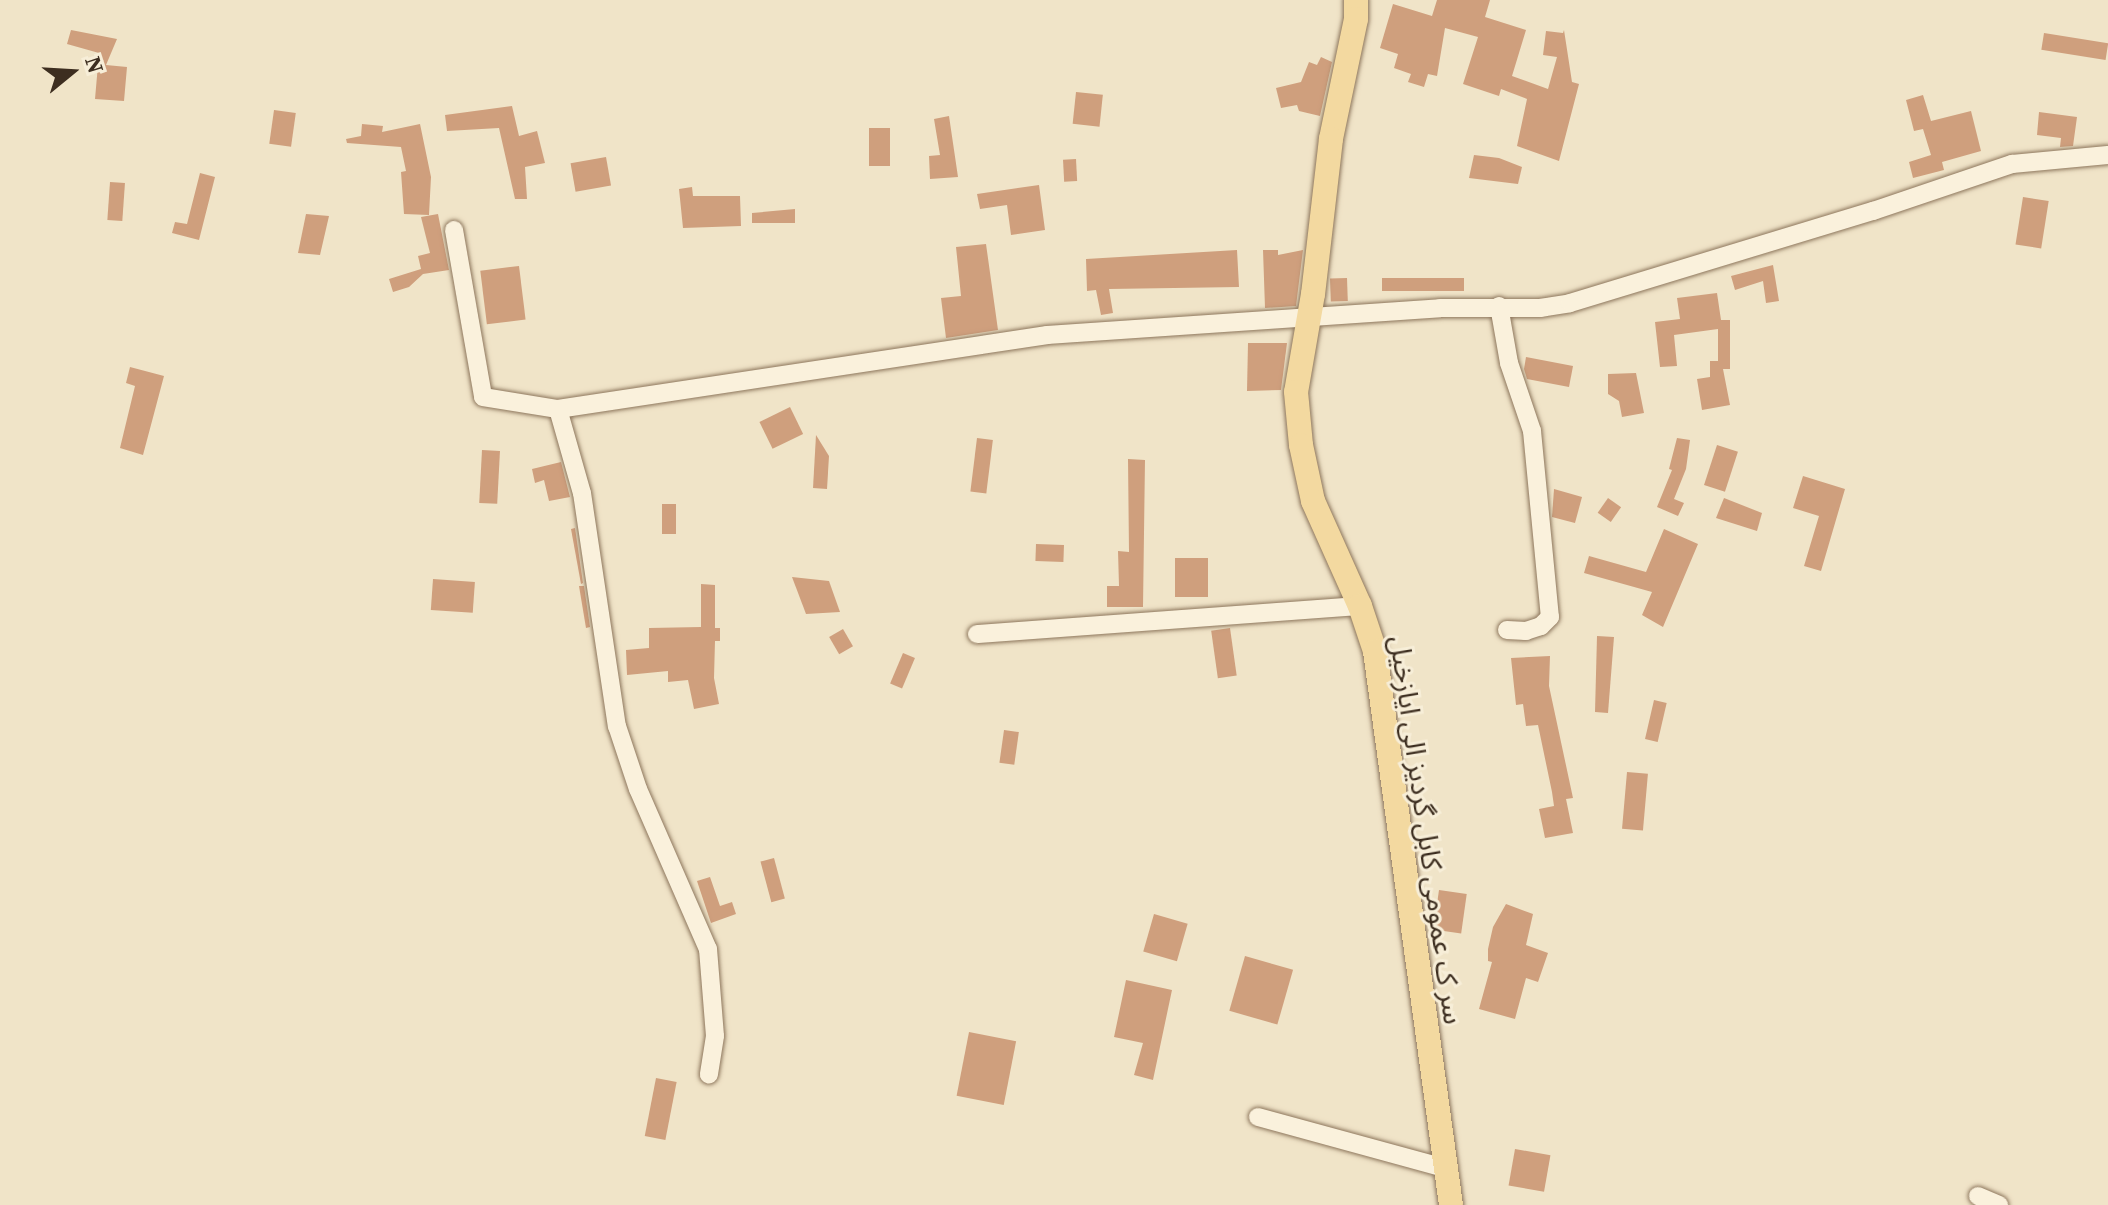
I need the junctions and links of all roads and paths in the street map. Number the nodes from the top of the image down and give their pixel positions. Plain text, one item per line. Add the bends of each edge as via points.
1 (1356, 0) edge
2 (2108, 155) edge
3 (454, 230) dead end
4 (1499, 306) junction
5 (1308, 318) junction
6 (558, 409) junction
7 (1360, 606) junction
8 (1507, 630) dead end
9 (977, 634) dead end
10 (709, 1075) dead end
11 (1258, 1117) dead end
12 (1444, 1168) junction
13 (1978, 1196) dead end
14 (1451, 1205) edge
15 (1999, 1205) edge

1 - 5 main road, سر ک عمومی کابل گردیز الی ایازخیل
2 - 4 street via 2012,164 1570,303
3 - 6 street via 483,397
4 - 5 street
4 - 8 street via 1509,363 1532,431 1550,617 1526,631
5 - 6 street via 1047,335
5 - 7 main road, سر ک عمومی کابل گردیز الی ایازخیل via 1296,392 1301,445 1313,501
6 - 10 street via 582,493 617,726 638,789 708,949 715,1036
7 - 9 street
7 - 12 main road, سر ک عمومی کابل گردیز الی ایازخیل via 1375,651
11 - 12 street
12 - 14 main road, سر ک عمومی کابل گردیز الی ایازخیل
13 - 15 street

